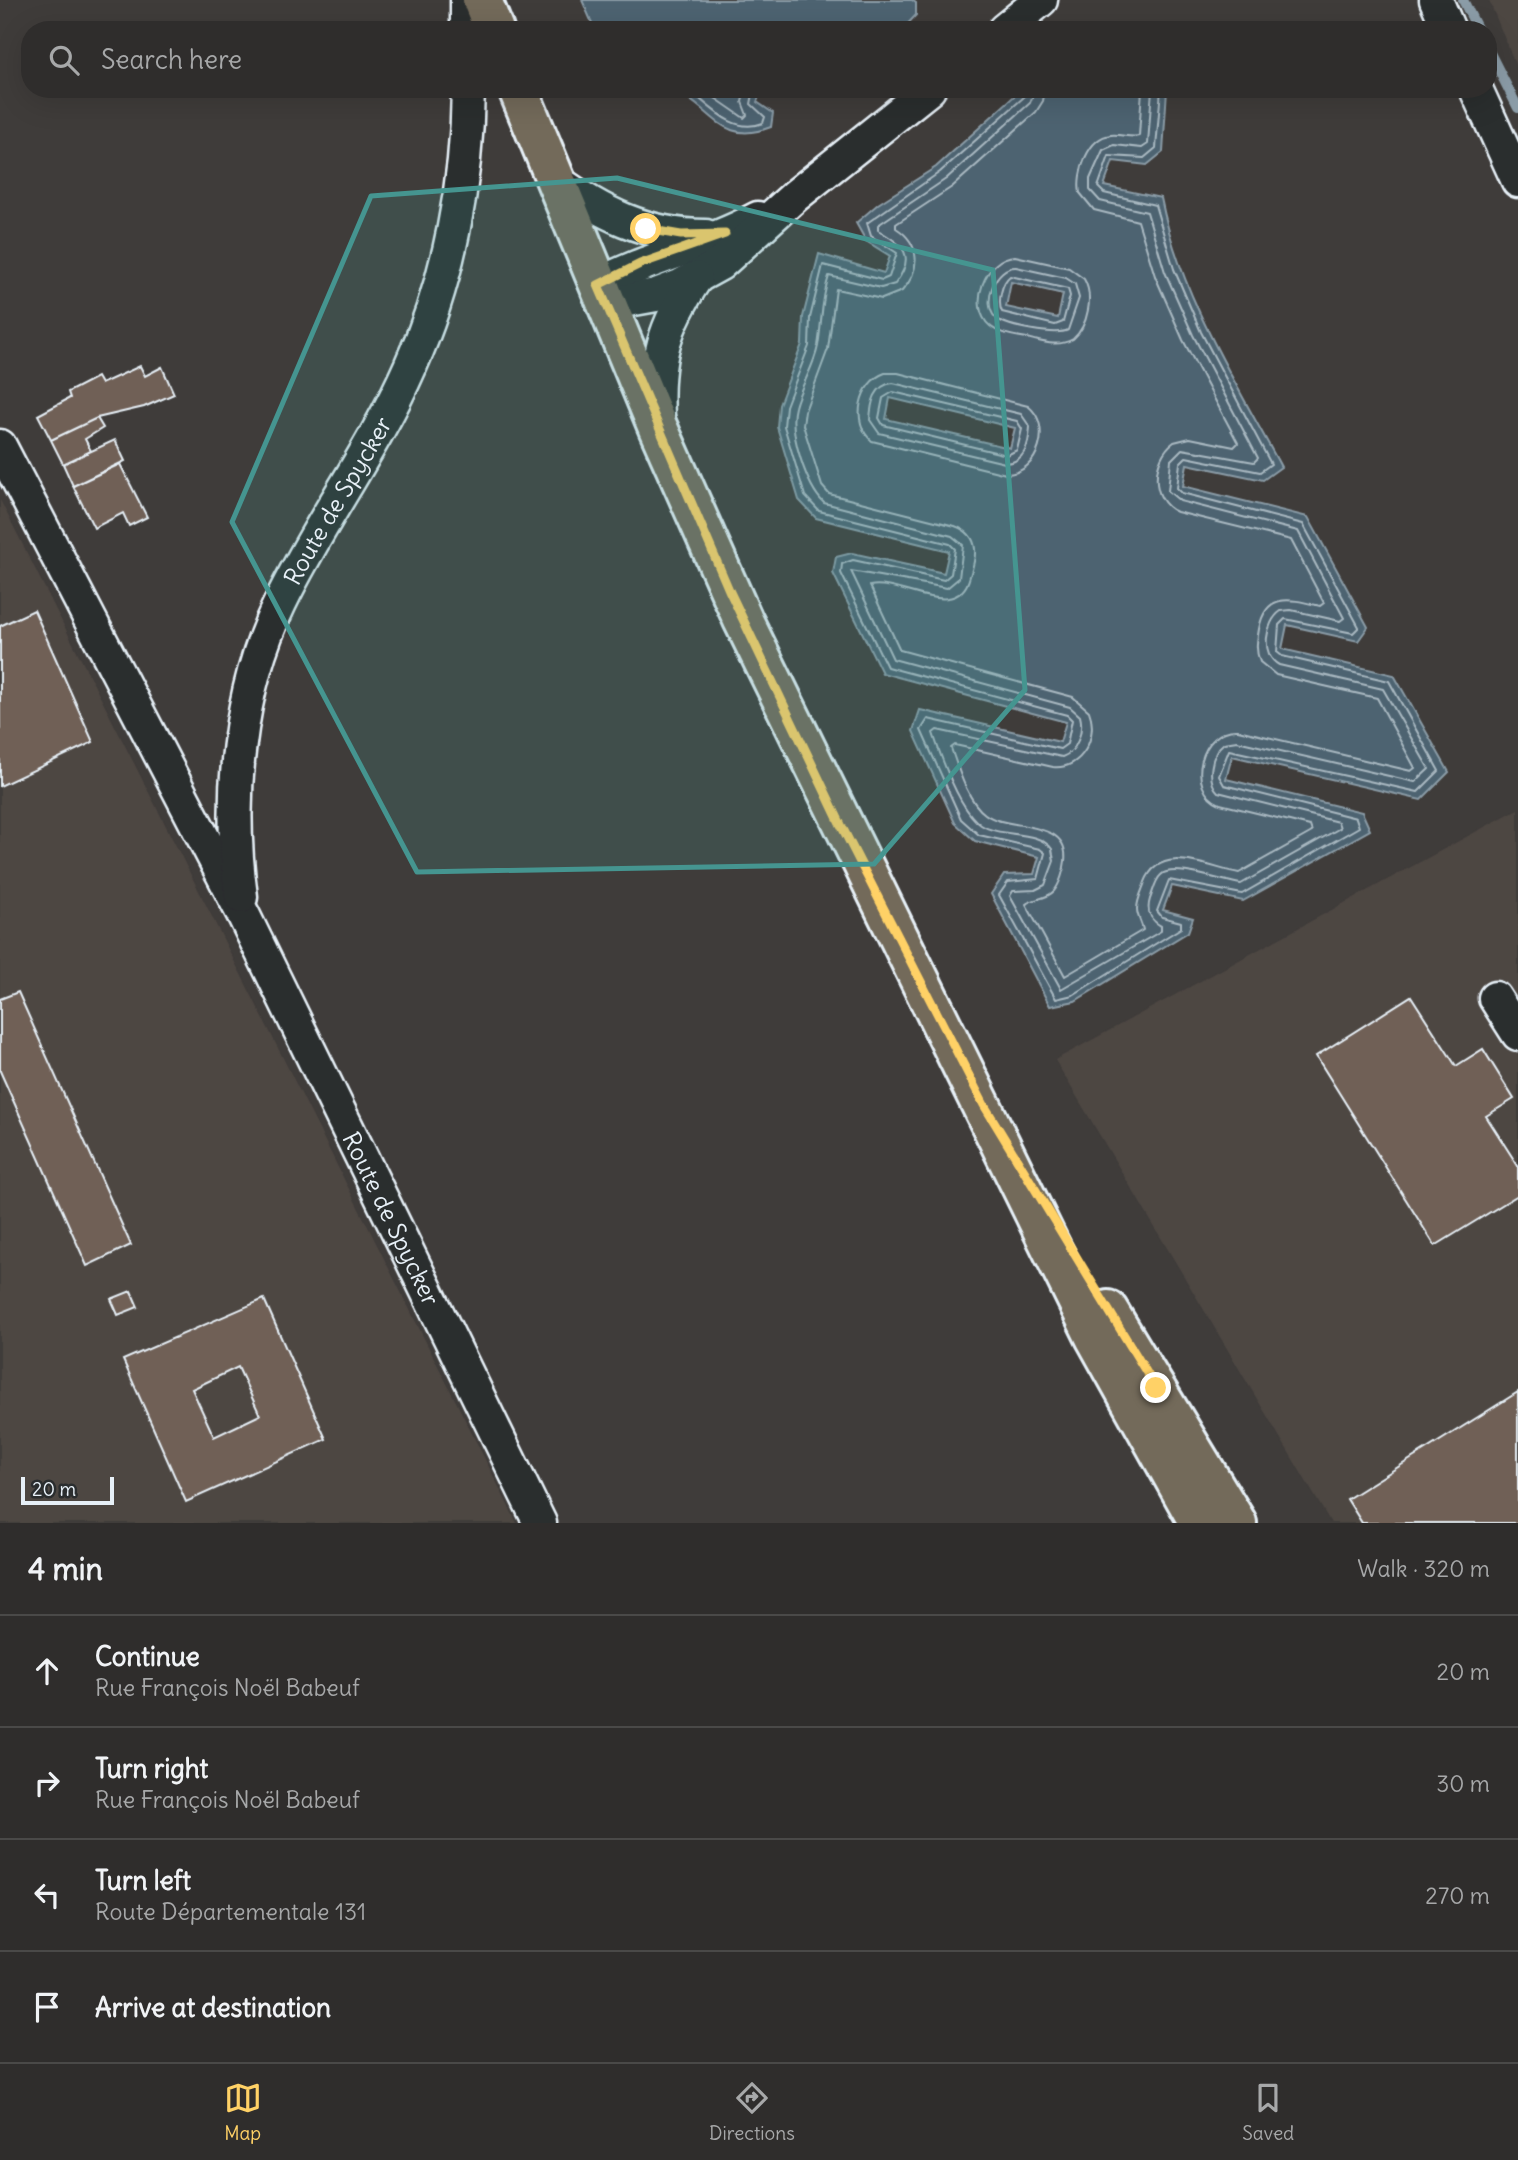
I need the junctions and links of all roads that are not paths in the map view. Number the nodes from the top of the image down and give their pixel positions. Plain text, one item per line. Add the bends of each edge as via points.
1 (467, 0) edge
2 (482, 0) edge
3 (1041, 0) edge
4 (1436, 0) edge
5 (467, 21) edge
6 (490, 21) edge
7 (1015, 21) edge
8 (1445, 21) edge
9 (467, 98) edge
10 (522, 98) edge
11 (918, 98) edge
12 (1480, 98) edge
13 (554, 178) junction
14 (1518, 181) edge
15 (795, 196) junction
16 (725, 234) junction
17 (696, 278) junction
18 (602, 295) junction
19 (658, 428) junction
20 (0, 446) edge
21 (244, 916) junction
22 (1495, 998) dead end
23 (1518, 1034) edge
24 (984, 1105) junction
25 (540, 1523) edge
26 (1199, 1523) edge
27 (1237, 1523) edge

1 - 5 street
2 - 6 main road
3 - 7 street
4 - 8 street
9 - 21 street, Route de Spycker via 463,172 452,238 420,345 379,431 289,586 258,660 248,700 237,796 237,869
10 - 13 main road
11 - 15 street
12 - 14 street
13 - 16 street via 594,207 646,229 681,235
13 - 18 main road
15 - 16 street
15 - 17 street via 734,253
16 - 18 street via 640,264
17 - 18 street via 656,295
17 - 19 street via 670,320 661,346
18 - 19 main road
19 - 24 main road via 824,792
20 - 21 street, Route de Spycker
21 - 25 street, Route de Spycker
22 - 23 street
24 - 26 main road via 1095,1337
24 - 27 main road

